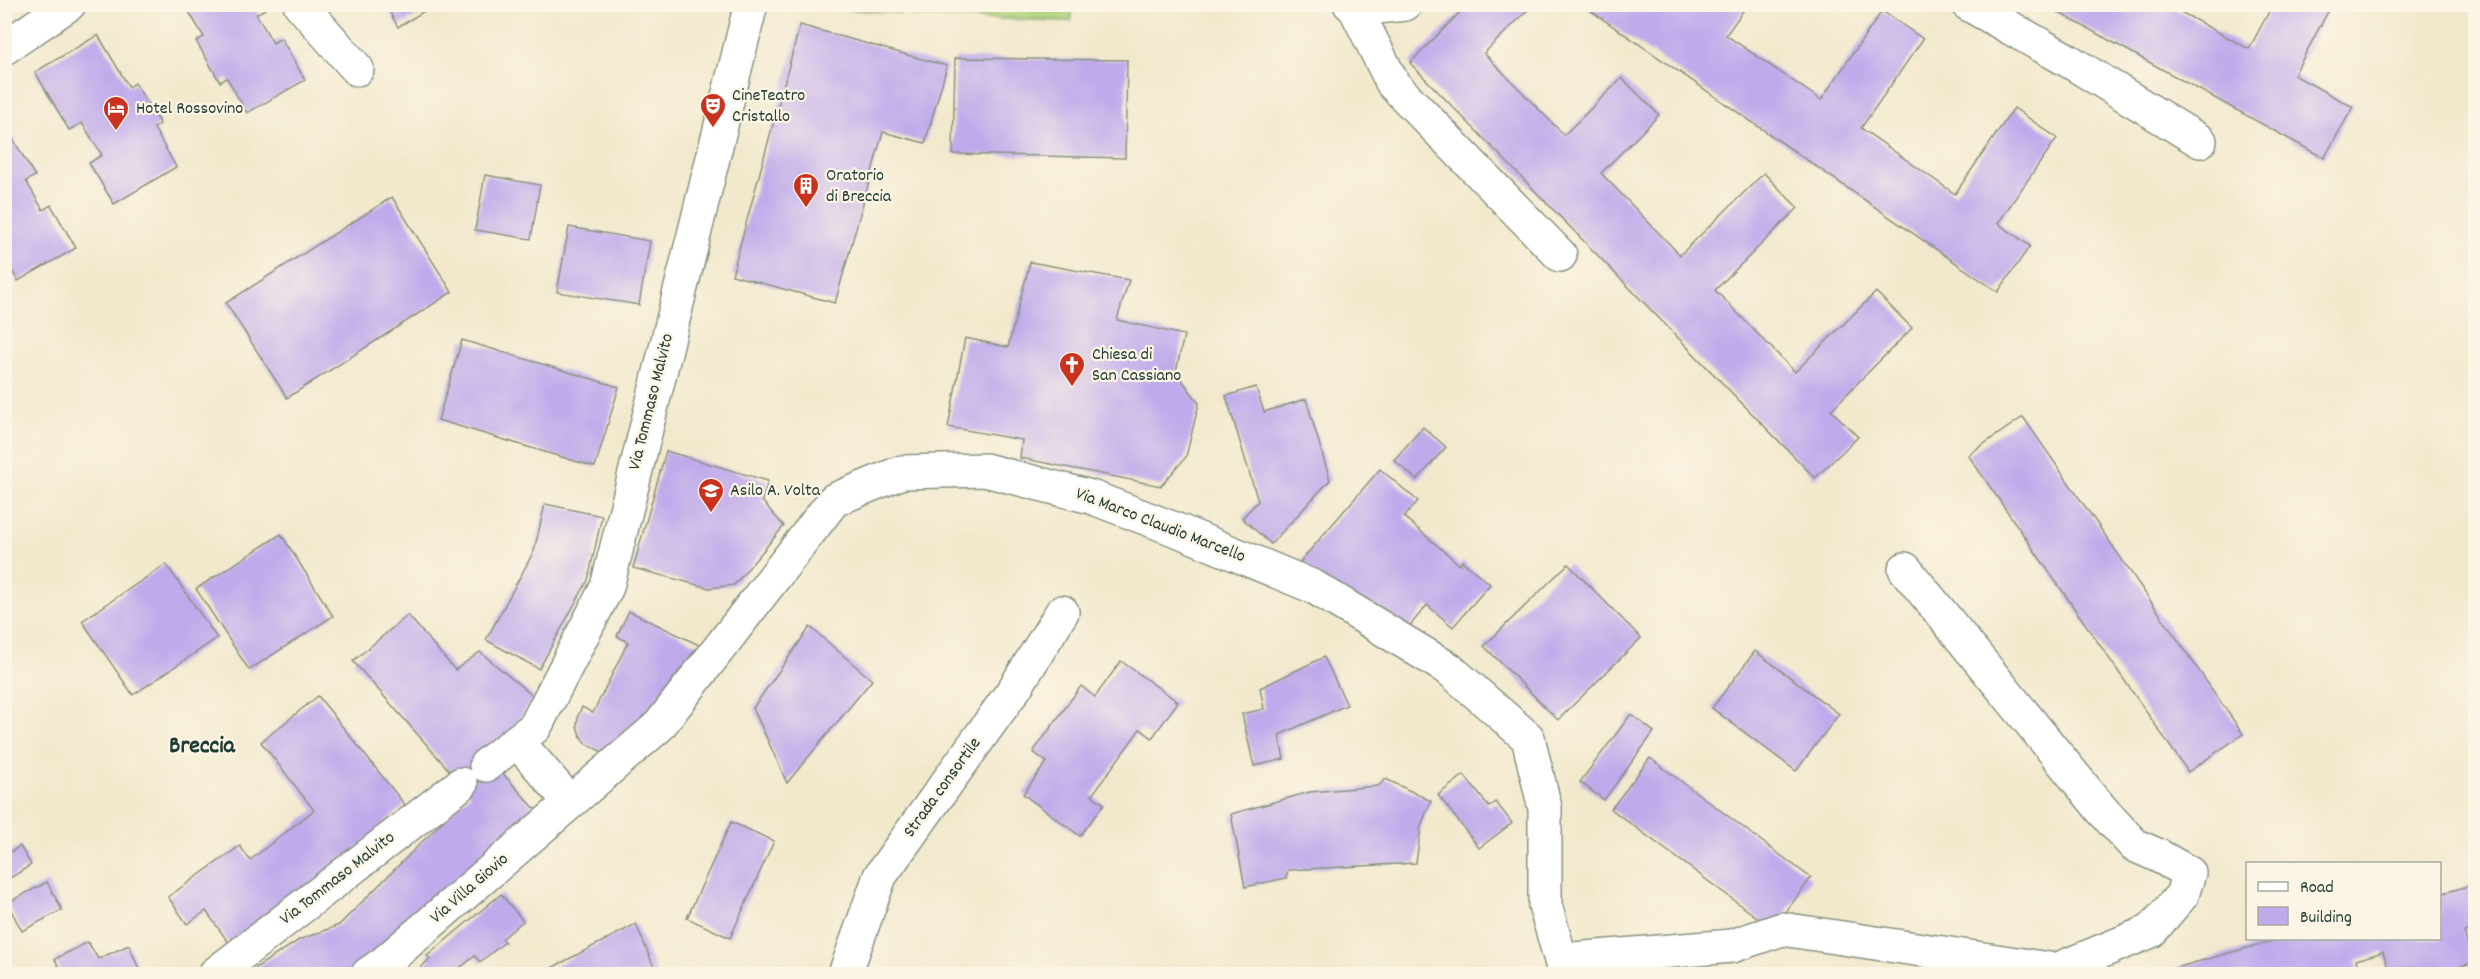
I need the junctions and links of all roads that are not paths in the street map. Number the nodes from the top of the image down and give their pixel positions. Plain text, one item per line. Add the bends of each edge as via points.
1 (69, 4) edge
2 (300, 4) edge
3 (751, 4) edge
4 (1405, 4) edge
5 (1968, 4) edge
6 (1352, 5) edge
7 (4, 48) edge
8 (357, 69) dead end
9 (2199, 141) dead end
10 (1560, 255) dead end
11 (1905, 569) dead end
12 (1062, 612) dead end
13 (517, 741) junction
14 (570, 802) junction
15 (1563, 967) edge
16 (215, 975) edge
17 (368, 975) edge
18 (844, 975) edge

1 - 7 street
2 - 8 street
3 - 13 street, Via Tommaso Malvito via 607,587 535,727
4 - 6 street
5 - 9 street
6 - 10 street via 1393,84
11 - 15 street via 2134,845 2189,873 2182,895 2151,931 2056,970 1782,929 1732,946
12 - 18 street, Strada consortile via 1015,688 880,876
13 - 14 street
13 - 16 street, Via Tommaso Malvito
14 - 15 street, Via Marco Claudio Marcello via 659,726 834,500 902,472 985,470 1091,496 1314,587 1449,669 1528,738 1545,808 1545,905
14 - 17 street, Via Villa Giovio

